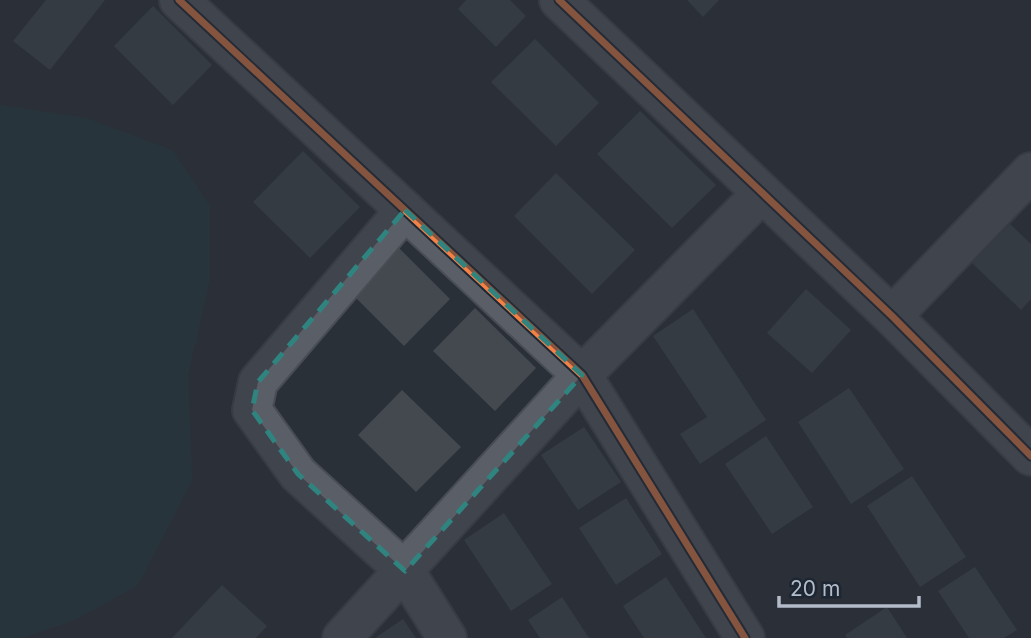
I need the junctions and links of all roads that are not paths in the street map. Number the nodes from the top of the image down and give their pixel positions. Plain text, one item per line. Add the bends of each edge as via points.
1 (179, 0) edge
2 (559, 0) edge
3 (1031, 172) edge
4 (762, 193) junction
5 (405, 210) junction
6 (892, 316) junction
7 (582, 375) junction
8 (1031, 456) edge
9 (405, 571) junction
10 (342, 638) edge
11 (447, 638) edge
12 (745, 638) edge

1 - 5 street
2 - 4 street
3 - 6 street
4 - 6 street
4 - 7 street
5 - 7 street
5 - 9 street via 258,382 252,410 298,474
6 - 8 street
7 - 9 street
7 - 12 street
9 - 10 street
9 - 11 street

